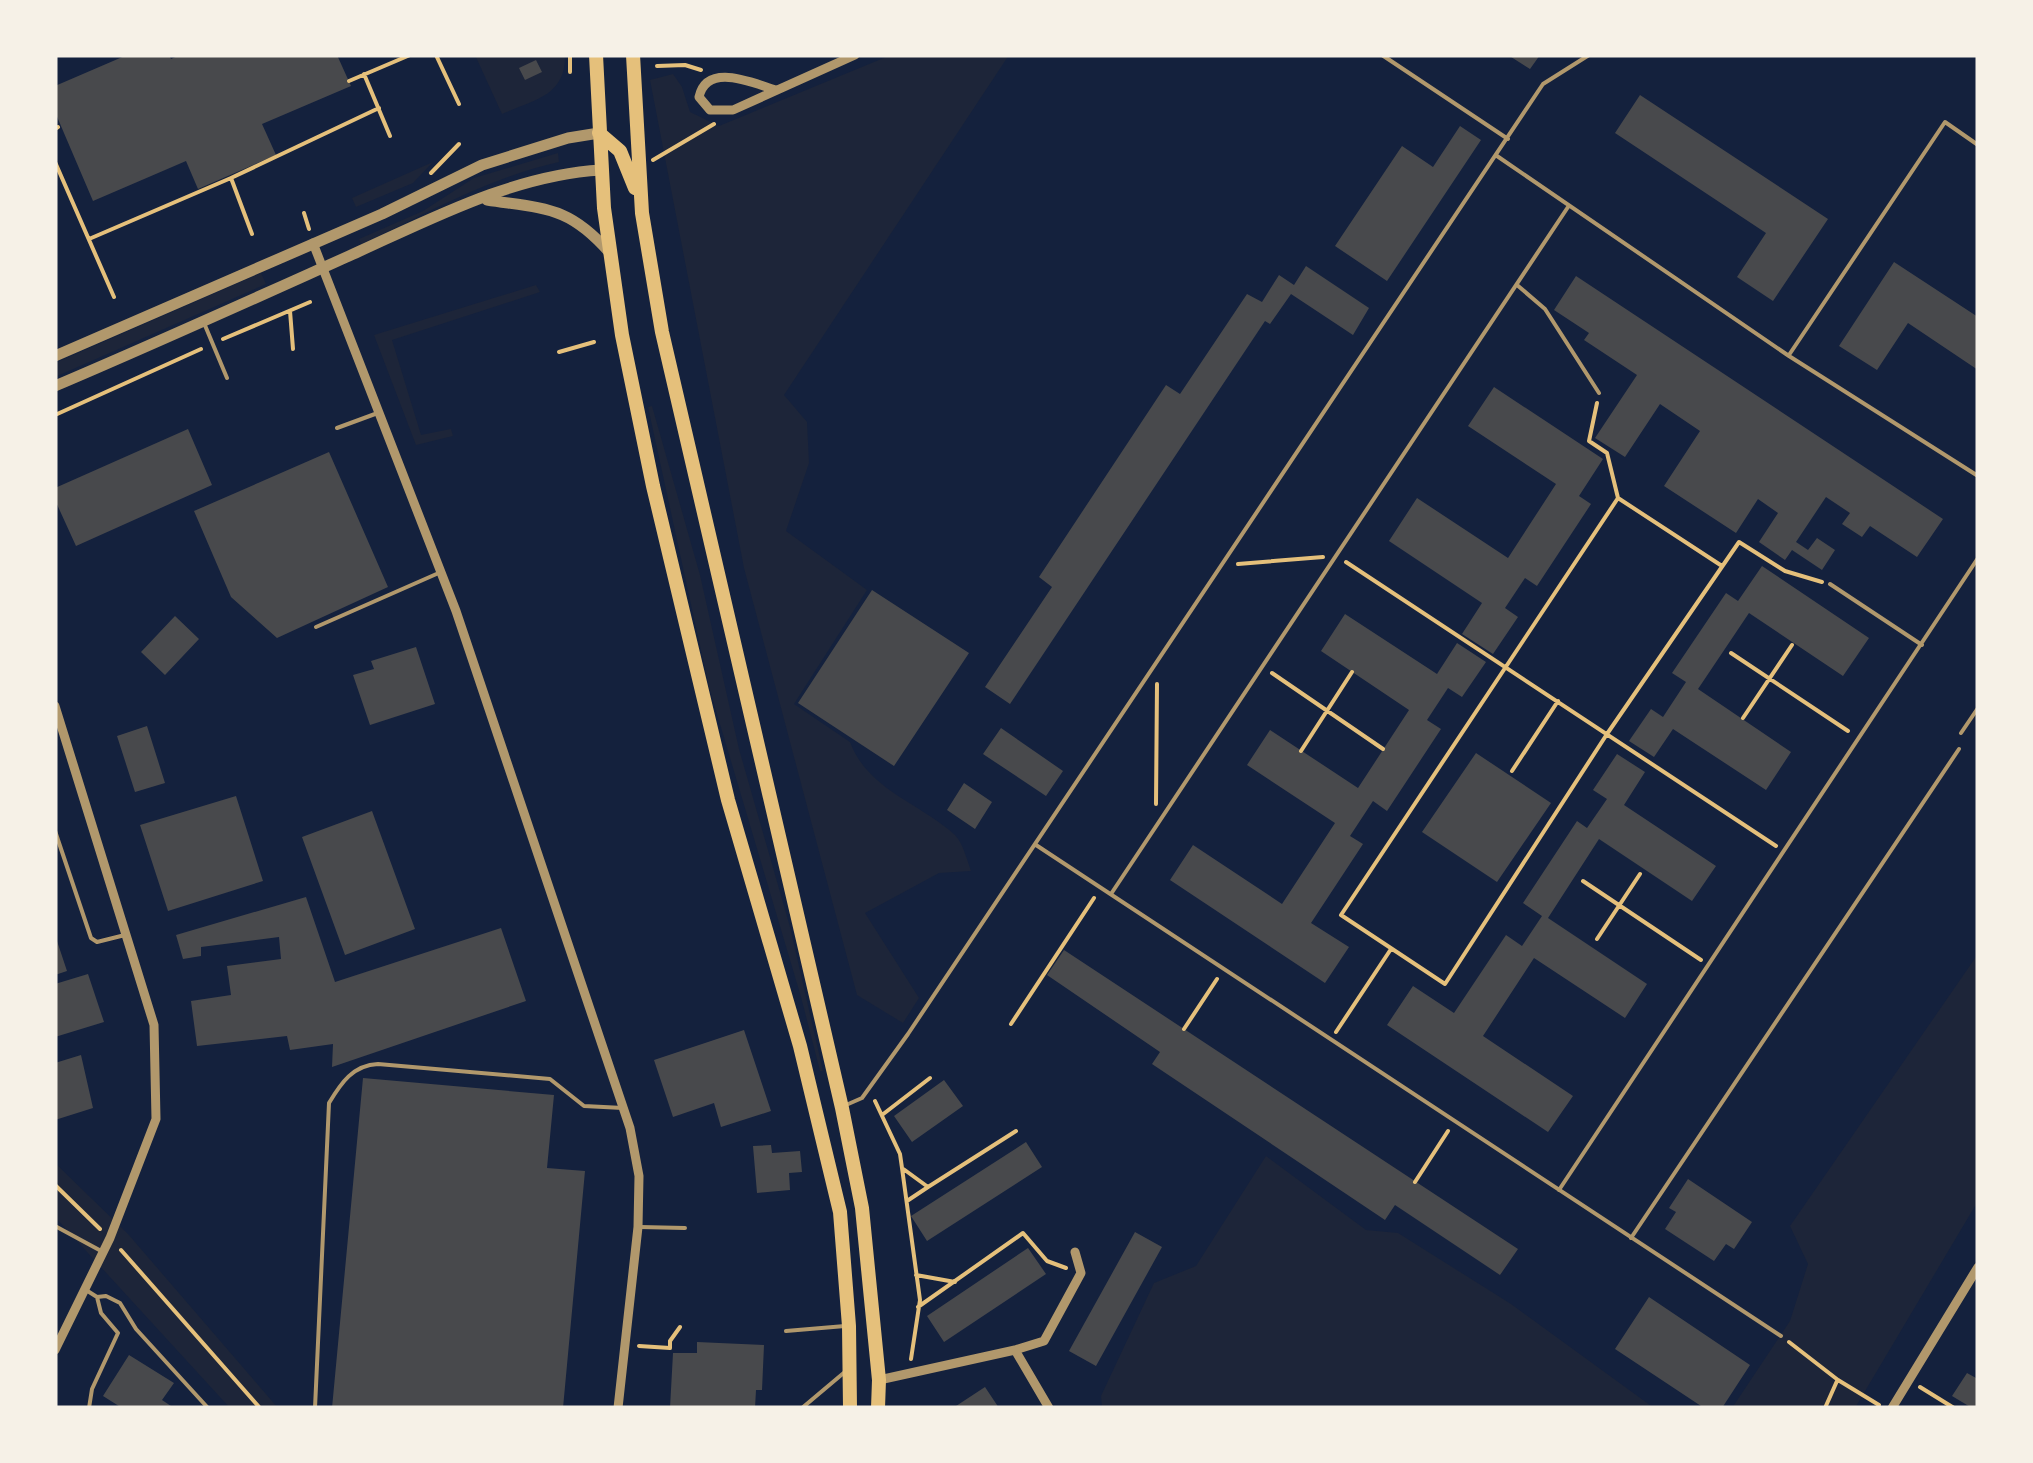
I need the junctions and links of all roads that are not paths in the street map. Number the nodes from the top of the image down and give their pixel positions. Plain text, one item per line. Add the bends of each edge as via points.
1 (596, 55) edge
2 (633, 55) edge
3 (856, 55) edge
4 (1382, 55) edge
5 (1588, 55) edge
6 (776, 90) junction
7 (635, 115) junction
8 (599, 133) junction
9 (1508, 138) junction
10 (1978, 145) edge
11 (620, 151) junction
12 (1497, 156) junction
13 (601, 170) junction
14 (483, 200) junction
15 (1568, 207) junction
16 (642, 213) junction
17 (313, 243) junction
18 (610, 254) junction
19 (322, 268) junction
20 (1516, 285) junction
21 (204, 324) junction
22 (55, 356) edge
23 (1789, 356) junction
24 (227, 378) dead end
25 (55, 386) edge
26 (1599, 393) road end
27 (380, 412) junction
28 (336, 428) dead end
29 (1978, 476) edge
30 (1978, 558) edge
31 (441, 572) junction
32 (1830, 584) road end
33 (316, 627) dead end
34 (1922, 644) junction
35 (55, 706) edge
36 (1978, 708) edge
37 (1961, 733) dead end
38 (1960, 749) dead end
39 (55, 831) edge
40 (1036, 845) junction
41 (1112, 894) junction
42 (126, 934) junction
43 (623, 1108) junction
44 (842, 1108) junction
45 (1558, 1190) junction
46 (55, 1226) edge
47 (638, 1227) junction
48 (685, 1228) dead end
49 (1630, 1238) junction
50 (103, 1252) junction
51 (1075, 1252) dead end
52 (1978, 1267) edge
53 (85, 1289) junction
54 (97, 1297) junction
55 (850, 1326) junction
56 (786, 1331) dead end
57 (59, 1333) edge
58 (1781, 1336) road end
59 (55, 1350) edge
60 (1015, 1350) junction
61 (850, 1368) junction
62 (879, 1380) junction
63 (812, 1398) junction
64 (89, 1408) edge
65 (208, 1408) edge
66 (315, 1408) edge
67 (618, 1408) edge
68 (802, 1408) edge
69 (810, 1408) edge
70 (850, 1408) edge
71 (878, 1408) edge
72 (1049, 1408) edge
73 (1892, 1408) edge

1 - 8 main road
2 - 7 main road
3 - 6 street
4 - 9 lane
5 - 9 lane via 1544,84
6 - 6 street via 719,112 700,97 707,81 730,78
7 - 11 main road
7 - 16 main road
8 - 11 main road
8 - 13 main road
8 - 17 street via 482,165
9 - 12 lane
10 - 23 lane via 1944,122
11 - 13 main road
11 - 16 main road
12 - 15 lane
12 - 40 lane
13 - 14 street via 552,176
13 - 18 main road
14 - 18 street via 570,216
14 - 19 street
15 - 20 lane
15 - 23 lane
16 - 44 main road via 662,332
17 - 19 street
17 - 22 street
18 - 55 main road via 666,541 728,800 840,1212
19 - 21 street
19 - 27 street
20 - 26 lane via 1545,309
20 - 41 lane
21 - 24 lane
21 - 25 street
23 - 29 lane
27 - 28 lane
27 - 31 street
30 - 34 lane
31 - 33 lane
31 - 43 street
32 - 34 lane
34 - 45 lane
35 - 42 street
36 - 37 lane
38 - 49 lane
39 - 42 lane via 90,938
40 - 41 lane
40 - 44 lane via 862,1098
41 - 45 lane
42 - 50 street via 154,1025 156,1119
43 - 47 street via 639,1176
43 - 66 lane via 584,1106 550,1079 378,1064 356,1069 330,1104
44 - 62 main road via 862,1208
45 - 49 lane
46 - 50 lane
47 - 48 lane
47 - 67 street
49 - 58 lane
50 - 53 street
51 - 60 street via 1081,1273 1044,1341
52 - 73 street
53 - 54 lane
53 - 57 street
54 - 64 lane via 100,1313 118,1333
54 - 65 lane via 120,1303
55 - 56 lane
55 - 61 main road
57 - 59 street
60 - 62 street
60 - 72 street
61 - 63 lane
61 - 70 main road
62 - 71 main road
63 - 68 lane
63 - 69 lane

